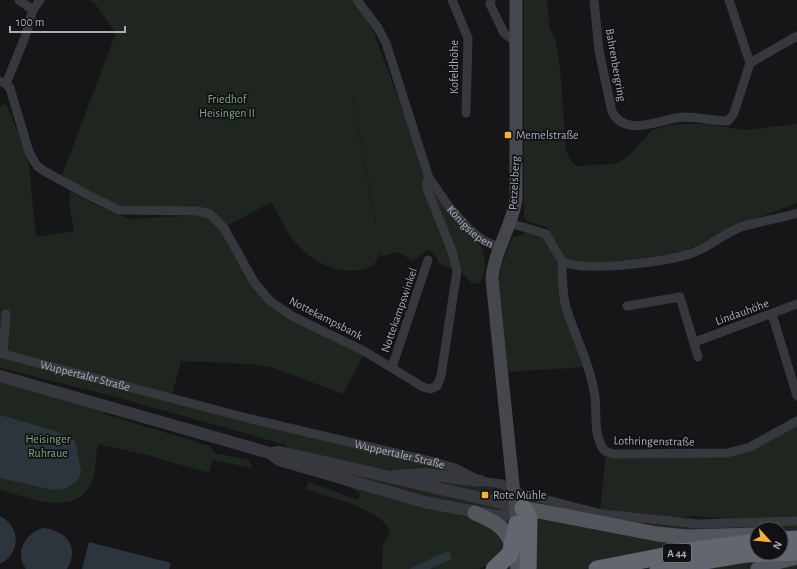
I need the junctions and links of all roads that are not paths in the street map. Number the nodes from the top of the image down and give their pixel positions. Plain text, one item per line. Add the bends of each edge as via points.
1 (19, 0) edge
2 (40, 0) edge
3 (357, 0) edge
4 (452, 0) edge
5 (490, 0) edge
6 (594, 0) edge
7 (729, 0) edge
8 (517, 2) edge
9 (33, 10) junction
10 (797, 36) edge
11 (517, 43) junction
12 (750, 63) junction
13 (3, 82) edge
14 (466, 113) dead end
15 (429, 178) junction
16 (797, 213) edge
17 (510, 223) junction
18 (500, 248) junction
19 (428, 260) dead end
20 (562, 261) junction
21 (797, 304) edge
22 (627, 306) dead end
23 (6, 314) dead end
24 (772, 314) junction
25 (695, 342) junction
26 (698, 357) dead end
27 (392, 367) junction
28 (0, 376) edge
29 (797, 396) edge
30 (797, 421) edge
31 (270, 453) junction
32 (386, 477) junction
33 (480, 481) junction
34 (513, 491) junction
35 (475, 513) junction
36 (518, 513) junction
37 (797, 521) edge
38 (749, 535) edge
39 (749, 543) edge
40 (797, 552) edge
41 (797, 558) edge
42 (519, 560) edge
43 (494, 569) edge
44 (597, 569) edge
45 (658, 569) edge
46 (758, 569) edge

1 - 9 street
2 - 9 street
3 - 15 street, Königsiepen via 386,43
4 - 14 street, Kofeldhöhe via 468,38
5 - 11 street via 504,33
6 - 12 street, Bahrenbergring via 599,51 612,112 624,123 642,126 684,117 728,121 734,113
7 - 12 street
8 - 11 main road, Petzelsberg
9 - 13 street via 25,37
10 - 12 street
11 - 17 main road, Petzelsberg via 516,199
13 - 27 street, Nottekampsbank via 12,95 29,152 37,166 88,196 118,210 198,211 210,214 224,228 254,282 273,304
15 - 18 street, Königsiepen via 450,208 470,230
15 - 27 street, Nottekampsbank via 427,188 452,251 457,271 441,376 436,387 430,389
16 - 20 street via 742,227 686,255 595,266 575,265
17 - 18 main road, Petzelsberg
17 - 20 street via 546,234
18 - 34 main road, Königsiepen via 492,284
19 - 27 street, Nottekampswinkel
20 - 30 street, Lothringenstraße via 566,306 590,373 595,397 598,440 605,451 618,454 727,453 750,446
21 - 24 street, Lindauhöhe
22 - 25 street via 680,297
23 - 33 street, Wuppertaler Straße via 3,354 252,419 434,462 455,468
24 - 25 street, Lindauhöhe
24 - 29 street
25 - 26 street
28 - 31 street, Wuppertaler Straße
31 - 32 street, Wuppertaler Straße via 279,452
31 - 35 street, Wuppertaler Straße via 279,460 392,493
32 - 33 street via 425,474
32 - 36 street, Wuppertaler Straße
33 - 34 street, Wuppertaler Straße via 502,484
34 - 36 main road, Königsiepen
34 - 37 street, Wuppertaler Straße via 602,514 650,520 699,524
35 - 36 street, Wuppertaler Straße via 504,516
35 - 42 main road via 503,528
36 - 38 main road via 686,537
36 - 42 highway
36 - 42 highway via 528,518
39 - 44 highway, A 44 via 694,550
40 - 45 highway, A 44 via 746,554
41 - 46 main road
42 - 43 highway via 507,558

